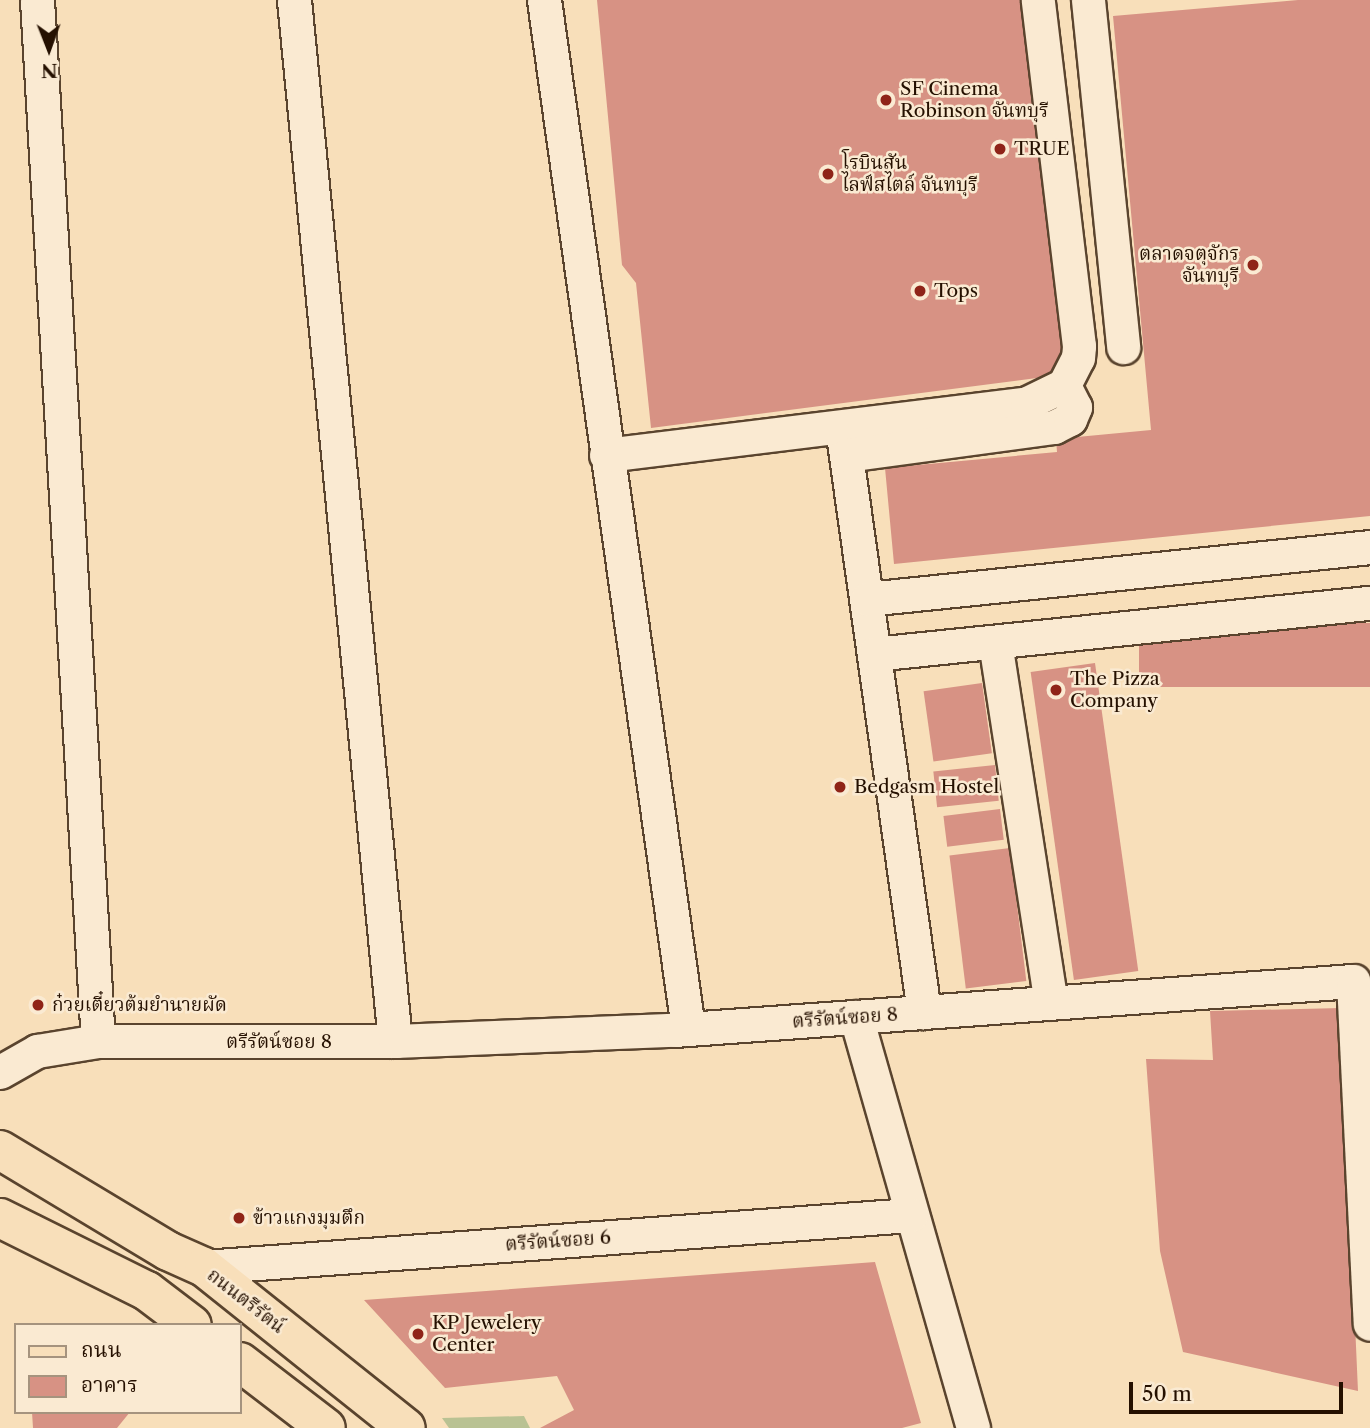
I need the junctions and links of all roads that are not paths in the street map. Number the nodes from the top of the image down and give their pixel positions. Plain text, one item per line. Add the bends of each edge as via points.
1 (37, 0) edge
2 (294, 0) edge
3 (544, 0) edge
4 (1079, 0) edge
5 (1088, 0) edge
6 (1040, 16) edge
7 (1123, 347) dead end
8 (845, 441) junction
9 (606, 455) junction
10 (1370, 547) edge
11 (867, 599) junction
12 (1370, 603) edge
13 (995, 642) junction
14 (874, 654) junction
15 (1362, 981) edge
16 (1051, 1003) junction
17 (924, 1012) junction
18 (856, 1017) junction
19 (688, 1029) junction
20 (99, 1041) junction
21 (395, 1041) junction
22 (0, 1072) edge
23 (0, 1150) edge
24 (911, 1215) junction
25 (0, 1218) edge
26 (1367, 1225) edge
27 (204, 1267) junction
28 (189, 1323) edge
29 (1370, 1324) edge
30 (242, 1364) edge
31 (326, 1428) edge
32 (406, 1428) edge
33 (973, 1428) edge

1 - 20 street
2 - 21 street
3 - 9 street
4 - 6 street
5 - 7 street
6 - 8 street via 1079,346 1079,358 1064,385 1075,407 1070,419 1054,427
8 - 9 street
8 - 11 street
9 - 19 street
10 - 11 street
11 - 14 street
12 - 13 street
13 - 14 street
13 - 16 street
14 - 17 street
15 - 16 street, ตรีรัตน์ซอย 8
15 - 26 street, ตรีรัตน์ซอย 8
16 - 17 street, ตรีรัตน์ซอย 8
17 - 18 street, ตรีรัตน์ซอย 8
18 - 19 street, ตรีรัตน์ซอย 8
18 - 24 street
19 - 21 street, ตรีรัตน์ซอย 8
20 - 21 street, ตรีรัตน์ซอย 8
20 - 22 street, ตรีรัตน์ซอย 8 via 37,1051
23 - 27 main road, ถนนตรีรัตน์ via 167,1251
24 - 27 street, ตรีรัตน์ซอย 6
24 - 33 street
25 - 28 main road via 147,1291
26 - 29 street, ตรีรัตน์ซอย 8
27 - 32 main road, ถนนตรีรัตน์
30 - 31 main road

